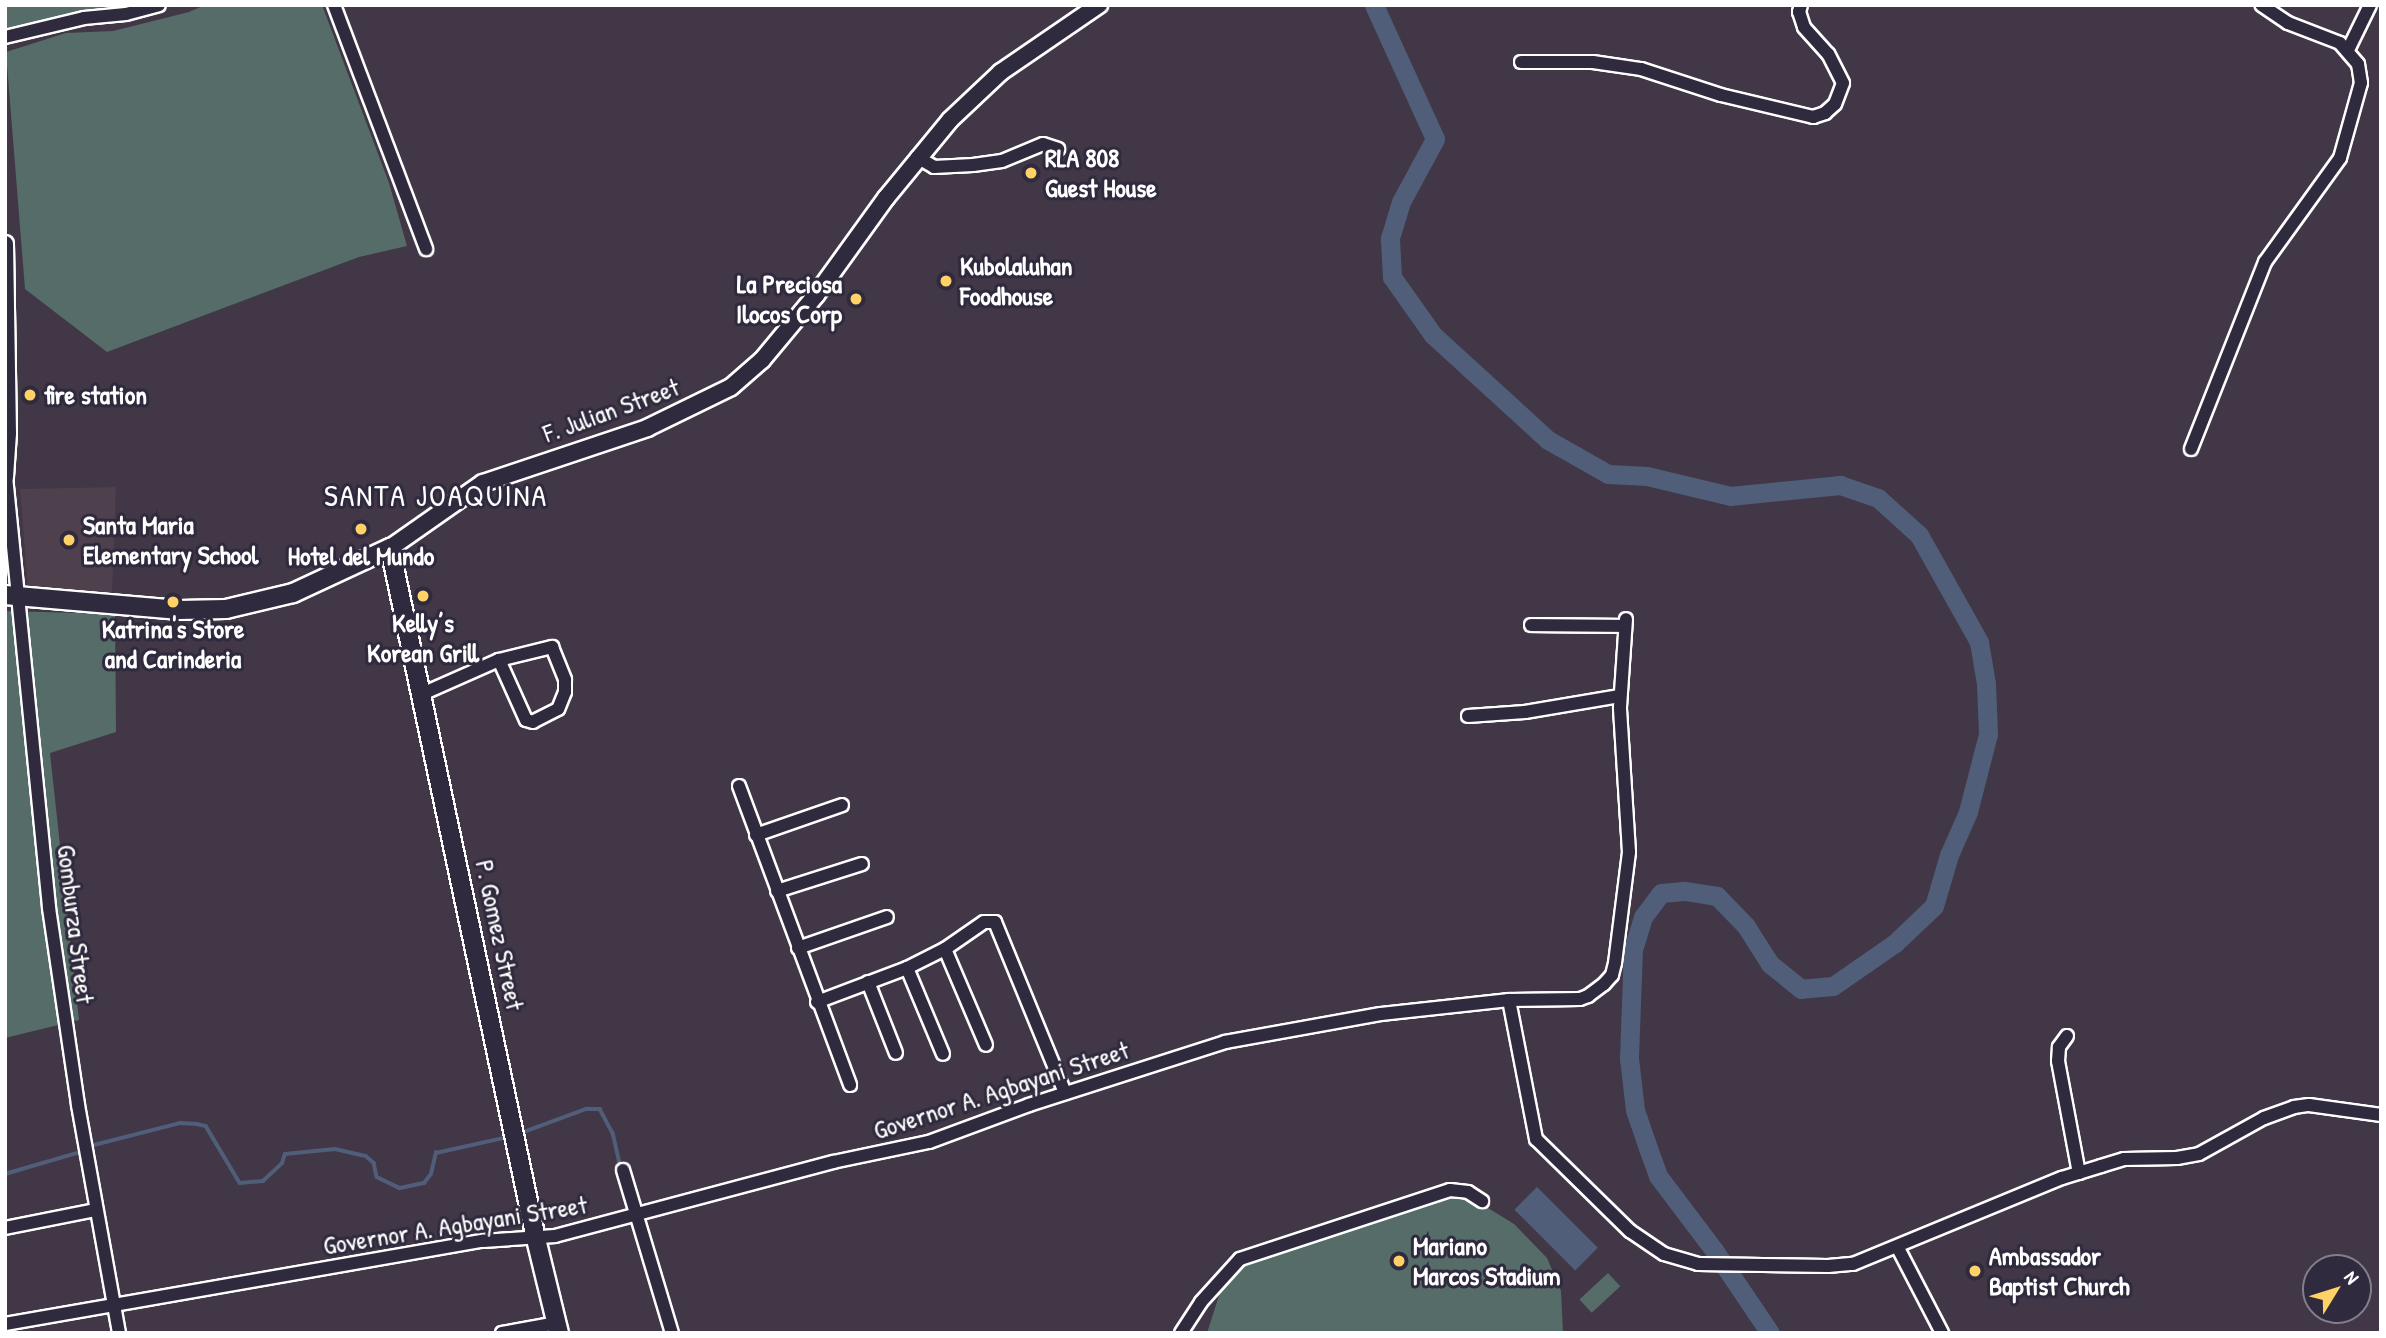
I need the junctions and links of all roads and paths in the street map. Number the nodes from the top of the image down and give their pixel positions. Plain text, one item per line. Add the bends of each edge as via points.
1 (159, 5) edge
2 (334, 5) edge
3 (1099, 5) edge
4 (1801, 5) edge
5 (2261, 5) edge
6 (2370, 5) edge
7 (5, 37) edge
8 (2348, 50) junction
9 (1521, 62) dead end
10 (1058, 149) dead end
11 (917, 157) junction
12 (5, 244) edge
13 (426, 248) dead end
14 (2191, 449) dead end
15 (6, 476) edge
16 (390, 548) junction
17 (12, 595) edge
18 (1531, 625) dead end
19 (499, 660) junction
20 (422, 694) junction
21 (1620, 696) junction
22 (1468, 716) dead end
23 (738, 786) dead end
24 (842, 805) dead end
25 (756, 835) junction
26 (862, 864) dead end
27 (777, 891) junction
28 (887, 917) dead end
29 (798, 948) junction
30 (945, 949) junction
31 (907, 968) junction
32 (868, 982) junction
33 (1509, 1000) junction
34 (817, 1002) junction
35 (2067, 1037) dead end
36 (986, 1045) dead end
37 (896, 1053) dead end
38 (943, 1054) dead end
39 (850, 1085) dead end
40 (1065, 1094) junction
41 (2381, 1115) edge
42 (623, 1170) dead end
43 (2079, 1173) junction
44 (1482, 1200) dead end
45 (95, 1210) junction
46 (636, 1215) junction
47 (5, 1228) edge
48 (536, 1239) junction
49 (1898, 1248) junction
50 (114, 1305) junction
51 (5, 1324) edge
52 (558, 1328) edge
53 (119, 1333) edge
54 (502, 1333) edge
55 (672, 1333) edge
56 (1181, 1333) edge
57 (1942, 1333) edge

1 - 7 street
2 - 13 street
3 - 11 street, F. Julian Street via 1001,72
4 - 9 street via 1804,27 1828,54 1843,83 1835,104 1813,117 1721,95 1641,69 1593,62
5 - 8 street via 2288,23
6 - 8 street
8 - 14 street via 2361,70 2361,83 2340,158 2265,262
10 - 11 street via 1042,144 1002,160 973,165 934,167
11 - 16 street, F. Julian Street via 816,295 762,360 732,387 647,428 483,483
12 - 15 street
15 - 17 street, Gomburza Street
16 - 17 main road, F. Julian Street via 293,593 226,609 179,610
16 - 20 main road, P. Gomez Street
17 - 45 street, Gomburza Street via 49,908
18 - 21 street, Governor A. Agbayani Street via 1625,622
19 - 19 street via 526,720 533,722 558,709 565,680 552,647
19 - 20 street
20 - 48 main road, P. Gomez Street
21 - 22 street
21 - 33 street, Governor A. Agbayani Street via 1630,837 1612,975 1580,999
23 - 25 street
24 - 25 street
25 - 27 street
26 - 27 street
27 - 29 street
28 - 29 street
29 - 34 street
30 - 31 street
30 - 36 street
30 - 40 street via 984,922 995,922
31 - 32 street
31 - 38 street
32 - 34 street
32 - 37 street
33 - 40 street, Governor A. Agbayani Street via 1381,1014 1225,1042
33 - 49 street via 1536,1139 1645,1243 1668,1256 1717,1266 1853,1264
34 - 39 street
35 - 43 street via 2059,1047 2058,1061
40 - 46 street, Governor A. Agbayani Street via 929,1142 833,1162
41 - 43 street via 2294,1107 2199,1154 2124,1159
42 - 46 street
43 - 49 street
44 - 56 street via 1450,1190 1240,1259 1201,1302
45 - 47 street
45 - 50 street, Gomburza Street
46 - 48 street, Governor A. Agbayani Street
46 - 55 street
48 - 50 street, Governor A. Agbayani Street via 483,1241
48 - 52 main road, P. Gomez Street
49 - 57 street
50 - 51 street, Governor A. Agbayani Street
50 - 53 street, Gomburza Street
52 - 54 street

